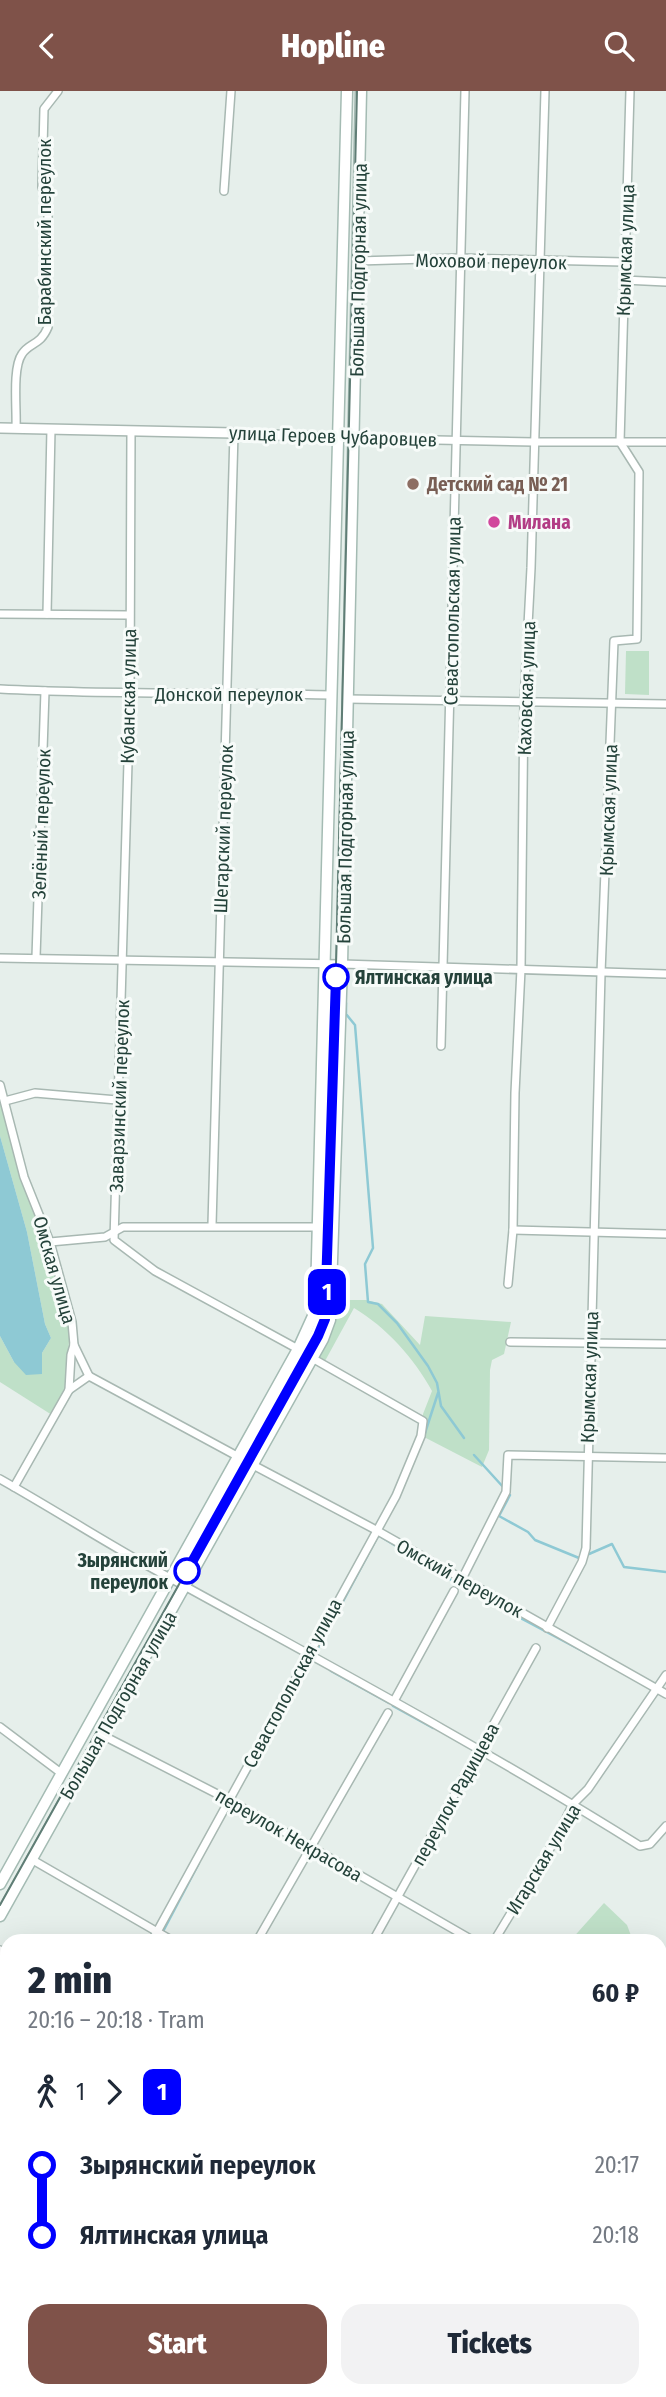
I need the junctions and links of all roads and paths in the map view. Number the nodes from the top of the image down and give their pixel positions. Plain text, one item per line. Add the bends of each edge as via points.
1 (58, 91) edge
2 (231, 91) edge
3 (347, 91) edge
4 (361, 91) edge
5 (465, 91) edge
6 (545, 91) edge
7 (630, 91) edge
8 (224, 191) dead end
9 (460, 258) junction
10 (358, 261) junction
11 (541, 261) junction
12 (624, 262) junction
13 (624, 280) junction
14 (666, 282) edge
15 (16, 427) junction
16 (0, 428) edge
17 (51, 429) junction
18 (131, 431) junction
19 (234, 433) junction
20 (338, 438) junction
21 (354, 438) junction
22 (457, 440) junction
23 (534, 442) junction
24 (620, 442) junction
25 (666, 442) edge
26 (0, 614) edge
27 (47, 614) junction
28 (128, 615) junction
29 (0, 689) edge
30 (45, 691) junction
31 (228, 692) junction
32 (130, 694) junction
33 (332, 695) junction
34 (347, 699) junction
35 (450, 701) junction
36 (524, 702) junction
37 (613, 703) junction
38 (666, 704) edge
39 (36, 957) junction
40 (0, 958) edge
41 (123, 960) junction
42 (219, 963) junction
43 (324, 964) junction
44 (342, 964) junction
45 (444, 967) junction
46 (521, 969) junction
47 (601, 973) junction
48 (666, 974) edge
49 (442, 1046) dead end
50 (0, 1085) edge
51 (117, 1100) junction
52 (5, 1101) junction
53 (212, 1225) junction
54 (317, 1227) junction
55 (513, 1230) junction
56 (594, 1231) junction
57 (115, 1232) junction
58 (666, 1234) edge
59 (50, 1242) junction
60 (508, 1284) dead end
61 (510, 1342) dead end
62 (591, 1343) junction
63 (666, 1344) edge
64 (74, 1345) junction
65 (298, 1349) junction
66 (312, 1358) junction
67 (89, 1376) junction
68 (69, 1390) junction
69 (587, 1455) junction
70 (237, 1456) junction
71 (666, 1458) edge
72 (253, 1465) junction
73 (0, 1479) edge
74 (14, 1487) junction
75 (376, 1530) junction
76 (169, 1578) junction
77 (462, 1579) junction
78 (185, 1587) junction
79 (454, 1591) dead end
80 (547, 1628) junction
81 (536, 1648) dead end
82 (309, 1653) junction
83 (666, 1675) edge
84 (656, 1688) junction
85 (666, 1694) edge
86 (394, 1701) junction
87 (388, 1713) dead end
88 (0, 1727) edge
89 (102, 1735) junction
90 (480, 1749) junction
91 (61, 1773) junction
92 (229, 1800) junction
93 (573, 1804) junction
94 (666, 1826) edge
95 (310, 1848) junction
96 (31, 1859) junction
97 (0, 1884) edge
98 (398, 1896) junction
99 (0, 1916) edge
100 (157, 1931) junction
101 (156, 1934) edge
102 (162, 1934) edge
103 (261, 1934) edge
104 (377, 1934) edge
105 (462, 1934) edge
106 (498, 1934) edge

1 - 15 street, Барабинский переулок via 44,109 48,327 43,339 22,353 17,365
2 - 8 street
3 - 20 main road, Большая Подгорная улица
4 - 10 main road, Большая Подгорная улица
5 - 9 street, Севастопольская улица
6 - 11 street, Каховская улица
7 - 12 street, Крымская улица
9 - 10 street, Моховой переулок
9 - 11 street, Моховой переулок
9 - 22 street, Севастопольская улица
10 - 21 main road, Большая Подгорная улица
11 - 12 street, Моховой переулок
11 - 23 street, Каховская улица
12 - 13 street, Крымская улица
13 - 14 street
13 - 24 street, Крымская улица
15 - 16 street, улица Героев Чубаровцев
15 - 17 street, улица Героев Чубаровцев
17 - 18 street, улица Героев Чубаровцев
17 - 27 street
18 - 19 street, улица Героев Чубаровцев
18 - 28 street, Кубанская улица
19 - 20 street, улица Героев Чубаровцев
19 - 31 street, Шегарский переулок
20 - 21 street, улица Героев Чубаровцев
20 - 33 main road, Большая Подгорная улица
21 - 22 street, улица Героев Чубаровцев
21 - 34 main road, Большая Подгорная улица
22 - 23 street, улица Героев Чубаровцев
22 - 35 street, Севастопольская улица
23 - 24 street, улица Героев Чубаровцев
23 - 36 street, Каховская улица
24 - 25 street, улица Героев Чубаровцев
24 - 37 street, Крымская улица via 639,472 637,639 614,641
26 - 27 street
27 - 28 street
28 - 32 street, Кубанская улица
29 - 30 street, Донской переулок
30 - 32 street, Донской переулок
30 - 39 street, Зелёный переулок
31 - 32 street, Донской переулок
31 - 33 street, Донской переулок
31 - 42 street, Шегарский переулок
32 - 41 street, Кубанская улица
33 - 43 main road, Большая Подгорная улица
34 - 35 street
34 - 44 main road, Большая Подгорная улица
35 - 36 street
35 - 45 street, Севастопольская улица
36 - 37 street
36 - 46 street, Каховская улица
37 - 38 street
37 - 47 street, Крымская улица
39 - 40 street
39 - 41 street
41 - 42 street
41 - 51 street, Заварзинский переулок
42 - 43 street
42 - 53 street, Шегарский переулок
43 - 44 street
43 - 54 main road, Большая Подгорная улица
44 - 45 street
44 - 66 main road, Большая Подгорная улица via 332,1298 330,1320
45 - 46 street
45 - 49 street, Севастопольская улица
46 - 47 street
46 - 55 street, Каховская улица
47 - 48 street
47 - 56 street, Крымская улица
50 - 52 street, Омская улица
51 - 52 street via 35,1093
51 - 57 street, Заварзинский переулок
52 - 59 street, Омская улица via 24,1177
53 - 54 street
53 - 57 street via 123,1227
54 - 65 main road, Большая Подгорная улица via 313,1317
55 - 56 street
55 - 60 street, Каховская улица
56 - 58 street
56 - 62 street, Крымская улица
57 - 59 street
57 - 65 street via 114,1240 155,1271
59 - 64 street, Омская улица
61 - 62 street
62 - 63 street
62 - 69 street, Крымская улица
64 - 67 street
64 - 68 street, Омская улица
65 - 70 main road, Большая Подгорная улица
66 - 72 main road, Большая Подгорная улица
66 - 75 street, Севастопольская улица via 423,1421 396,1496
67 - 68 street
67 - 70 street
68 - 74 street, Омская улица
69 - 71 street
69 - 77 street via 507,1456 506,1492
69 - 80 street, Крымская улица via 584,1557
70 - 76 main road, Большая Подгорная улица
72 - 75 street, Омский переулок
72 - 78 main road, Большая Подгорная улица
73 - 74 street
74 - 76 street
75 - 77 street, Омский переулок
75 - 82 street, Севастопольская улица
76 - 78 street
76 - 91 main road, Большая Подгорная улица
77 - 80 street, Омский переулок
78 - 82 street
78 - 89 main road, Большая Подгорная улица
79 - 86 street
80 - 84 street, Омский переулок
81 - 90 street, переулок Радищева
82 - 86 street
82 - 92 street, Севастопольская улица
83 - 84 street, Игарская улица
84 - 85 street, Омский переулок
84 - 93 street, Игарская улица
86 - 90 street
87 - 95 street
88 - 91 street
89 - 92 street, переулок Некрасова
89 - 96 main road, Большая Подгорная улица
90 - 93 street
90 - 98 street, переулок Радищева
91 - 97 main road, Большая Подгорная улица
92 - 95 street, переулок Некрасова
92 - 100 street, Севастопольская улица
93 - 94 street via 640,1846 650,1844
93 - 106 street, Игарская улица
95 - 98 street, переулок Некрасова
95 - 103 street
96 - 99 main road, Большая Подгорная улица
96 - 100 street
98 - 104 street, переулок Радищева
98 - 105 street, переулок Некрасова
100 - 101 street, Севастопольская улица
100 - 102 street

